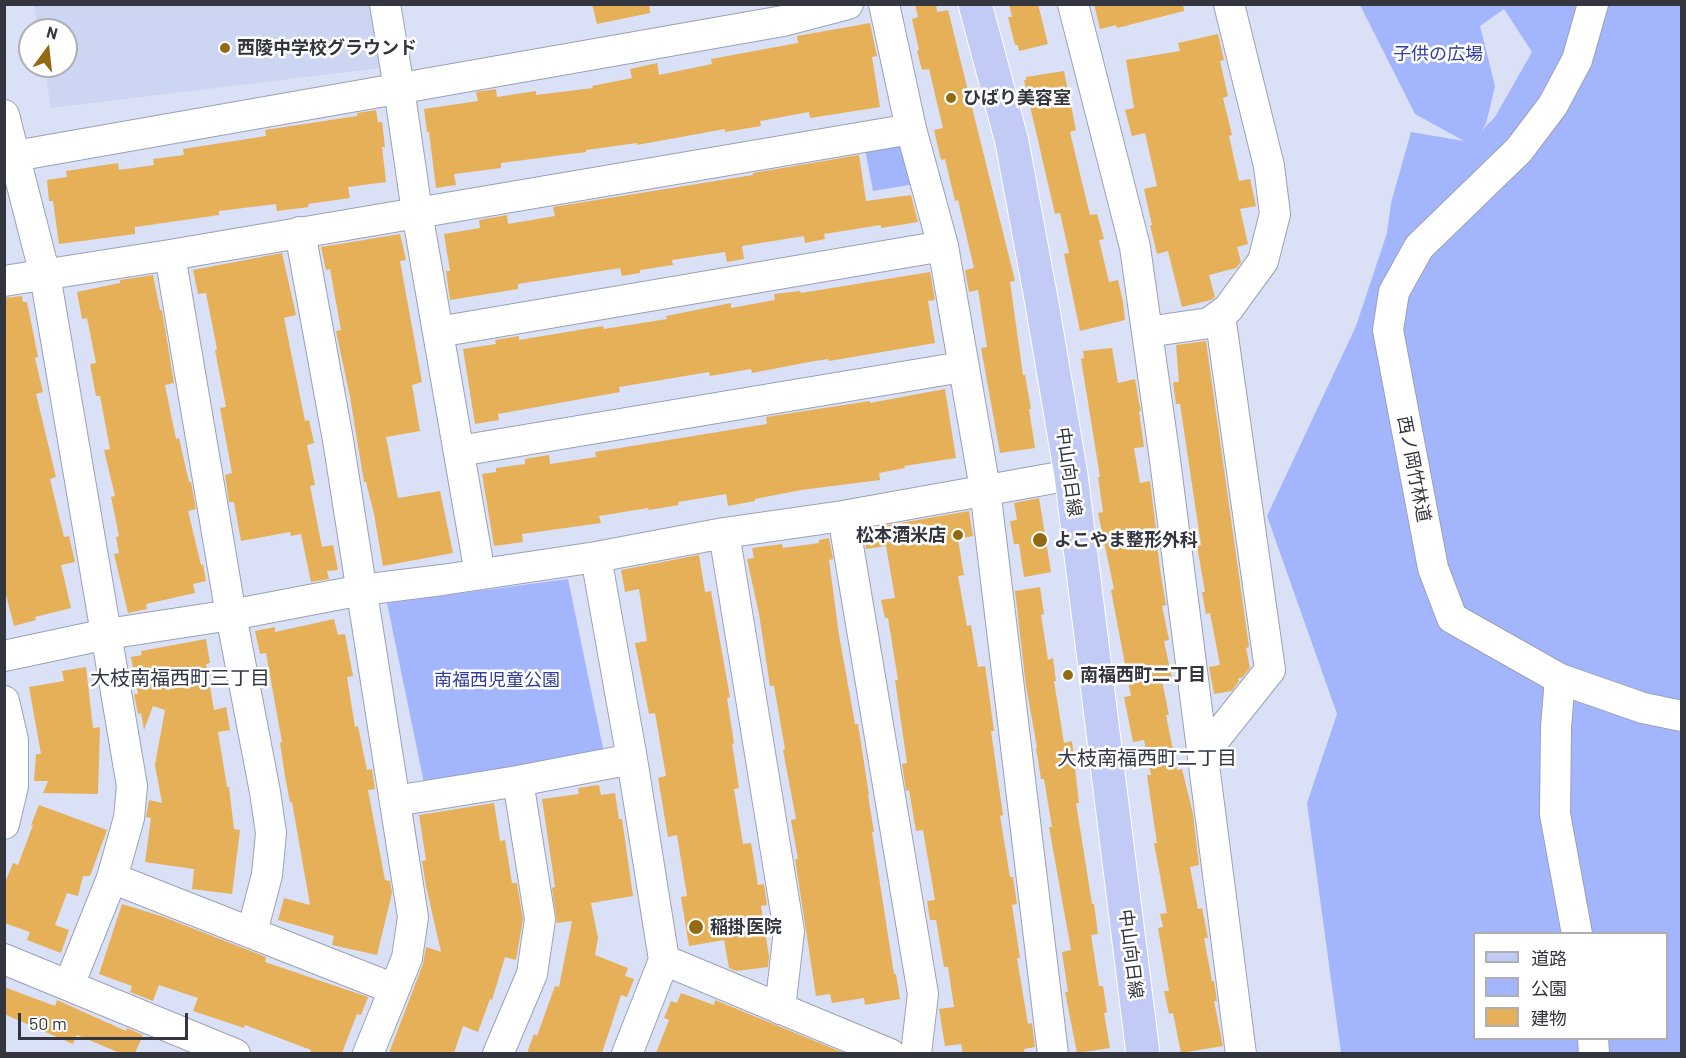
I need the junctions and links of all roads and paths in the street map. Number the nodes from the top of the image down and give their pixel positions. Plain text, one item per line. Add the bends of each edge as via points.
1 (384, 4) edge
2 (848, 4) edge
3 (885, 4) edge
4 (975, 4) edge
5 (1073, 4) edge
6 (1229, 4) edge
7 (1593, 4) edge
8 (399, 88) junction
9 (4, 115) edge
10 (911, 129) junction
11 (15, 156) junction
12 (417, 212) junction
13 (300, 232) junction
14 (943, 246) junction
15 (170, 255) junction
16 (45, 275) junction
17 (4, 281) edge
18 (1220, 315) junction
19 (438, 332) junction
20 (1147, 332) junction
21 (962, 367) junction
22 (459, 451) junction
23 (1071, 475) junction
24 (985, 489) junction
25 (843, 516) junction
26 (724, 533) junction
27 (596, 556) junction
28 (480, 574) junction
29 (362, 590) junction
30 (231, 615) junction
31 (107, 634) junction
32 (4, 656) edge
33 (1560, 679) junction
34 (4, 701) edge
35 (1682, 716) edge
36 (1203, 754) junction
37 (632, 759) junction
38 (518, 781) junction
39 (395, 801) junction
40 (4, 824) edge
41 (112, 878) junction
42 (252, 932) junction
43 (1577, 932) edge
44 (4, 959) edge
45 (664, 960) junction
46 (69, 985) junction
47 (394, 989) junction
48 (780, 1009) junction
49 (235, 1053) edge
50 (368, 1053) edge
51 (498, 1053) edge
52 (627, 1053) edge
53 (890, 1053) edge
54 (916, 1053) edge
55 (1053, 1053) edge
56 (1143, 1053) edge
57 (1241, 1053) edge

1 - 8 street
2 - 8 street via 783,21
3 - 10 street
4 - 23 main road, 中山向日線 via 1012,142
5 - 20 street via 1135,247
6 - 18 street via 1269,166 1275,214 1263,261
7 - 33 street, 西ノ岡竹林道 via 1577,60 1553,105 1519,150 1419,246 1394,292 1388,330 1432,567 1452,618
8 - 11 street
8 - 12 street
9 - 11 street
10 - 12 street
10 - 14 street
11 - 16 street
12 - 13 street
12 - 19 street
13 - 15 street
13 - 29 street
14 - 19 street
14 - 21 street
15 - 16 street
15 - 30 street
16 - 17 street
16 - 31 street
18 - 20 street via 1209,323
18 - 36 street via 1270,670
19 - 22 street
20 - 36 street
21 - 22 street
21 - 24 street
22 - 28 street
23 - 24 street
23 - 56 main road, 中山向日線
24 - 25 street
24 - 55 street
25 - 26 street
25 - 54 street via 922,994
26 - 27 street
26 - 48 street via 789,930
27 - 28 street
27 - 37 street
28 - 29 street
29 - 30 street
29 - 39 street
30 - 31 street
30 - 42 street via 271,833 267,875
31 - 32 street
31 - 41 street via 132,786 129,818
33 - 35 street, 西ノ岡竹林道 via 1643,708
33 - 43 street via 1555,814
34 - 40 street via 13,740 13,786
36 - 57 street
37 - 38 street
37 - 45 street
38 - 39 street
38 - 51 street via 540,919 532,974
39 - 47 street via 413,917 407,958
41 - 42 street
41 - 46 street
42 - 47 street
44 - 46 street
45 - 48 street
45 - 52 street
46 - 49 street
47 - 50 street
48 - 53 street

